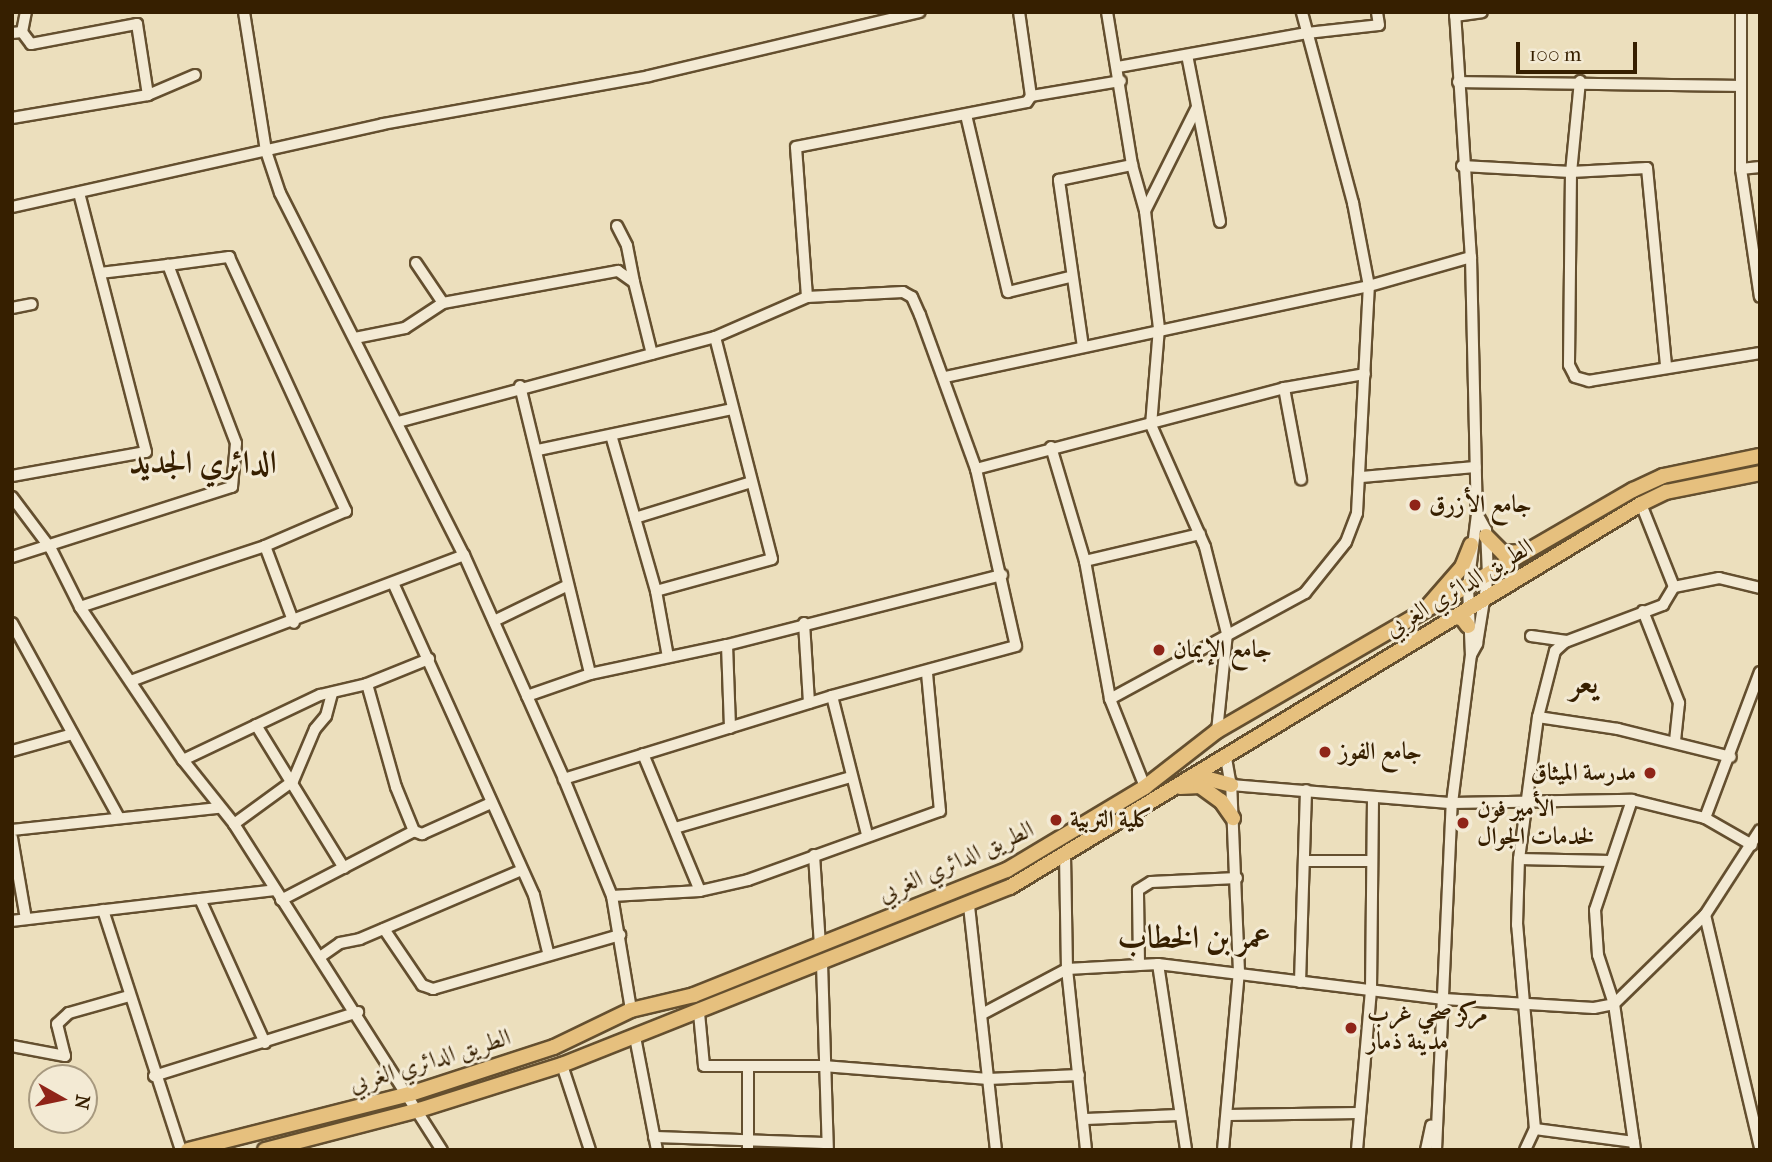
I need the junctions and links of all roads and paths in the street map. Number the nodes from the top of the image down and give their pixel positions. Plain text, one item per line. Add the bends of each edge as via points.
1 (26, 12) edge
2 (244, 12) edge
3 (920, 12) edge
4 (1019, 12) edge
5 (1107, 12) edge
6 (1303, 12) edge
7 (1377, 12) edge
8 (1482, 12) edge
9 (1741, 12) edge
10 (1455, 14) edge
11 (892, 15) edge
12 (17, 33) edge
13 (1307, 33) junction
14 (1187, 55) junction
15 (1118, 67) junction
16 (195, 75) dead end
17 (1121, 81) junction
18 (1580, 81) junction
19 (1458, 82) junction
20 (1739, 86) junction
21 (148, 95) junction
22 (1031, 96) junction
23 (1197, 107) junction
24 (966, 115) junction
25 (12, 118) edge
26 (266, 151) junction
27 (1132, 165) junction
28 (1462, 166) junction
29 (1760, 167) edge
30 (1741, 169) junction
31 (1571, 172) junction
32 (79, 192) junction
33 (12, 207) edge
34 (1145, 211) junction
35 (1220, 222) dead end
36 (617, 226) dead end
37 (1471, 257) junction
38 (1756, 260) edge
39 (416, 263) dead end
40 (168, 265) junction
41 (100, 273) junction
42 (1070, 277) junction
43 (634, 282) junction
44 (1369, 286) junction
45 (1760, 297) edge
46 (807, 298) junction
47 (443, 303) junction
48 (32, 304) dead end
49 (12, 308) edge
50 (1159, 328) junction
51 (715, 337) junction
52 (355, 338) junction
53 (1083, 347) junction
54 (1760, 353) edge
55 (653, 354) junction
56 (1666, 367) junction
57 (1365, 374) junction
58 (945, 377) junction
59 (520, 386) junction
60 (1284, 388) junction
61 (732, 409) junction
62 (398, 422) junction
63 (1151, 425) junction
64 (611, 435) junction
65 (1051, 447) junction
66 (538, 450) junction
67 (1760, 456) edge
68 (1476, 467) junction
69 (976, 469) junction
70 (1760, 473) edge
71 (12, 476) edge
72 (1361, 477) junction
73 (1301, 479) dead end
74 (751, 482) junction
75 (12, 497) edge
76 (1641, 505) junction
77 (1478, 514) junction
78 (635, 518) junction
79 (1200, 534) junction
80 (1486, 537) junction
81 (1471, 545) junction
82 (265, 546) junction
83 (51, 549) junction
84 (1527, 552) junction
85 (464, 555) junction
86 (12, 558) edge
87 (1085, 561) junction
88 (1002, 575) junction
89 (1488, 575) junction
90 (394, 585) junction
91 (568, 585) junction
92 (1468, 587) junction
93 (1674, 587) junction
94 (1760, 588) edge
95 (656, 592) junction
96 (1485, 598) junction
97 (80, 607) junction
98 (1468, 608) junction
99 (1643, 611) junction
100 (1453, 617) junction
101 (1416, 619) junction
102 (494, 621) junction
103 (12, 623) edge
104 (294, 623) junction
105 (804, 623) junction
106 (1468, 626) junction
107 (1227, 633) junction
108 (1531, 636) dead end
109 (1567, 641) junction
110 (727, 645) junction
111 (1471, 655) junction
112 (668, 657) junction
113 (429, 659) junction
114 (1760, 672) edge
115 (927, 673) junction
116 (590, 674) junction
117 (131, 681) junction
118 (367, 684) junction
119 (332, 692) junction
120 (527, 696) junction
121 (832, 696) junction
122 (1110, 699) junction
123 (809, 703) junction
124 (1538, 717) junction
125 (256, 725) junction
126 (730, 728) junction
127 (1217, 731) junction
128 (72, 734) junction
129 (1675, 742) junction
130 (12, 751) edge
131 (643, 754) junction
132 (1731, 757) junction
133 (1226, 758) junction
134 (183, 760) junction
135 (851, 777) junction
136 (564, 779) junction
137 (293, 781) junction
138 (1231, 785) junction
139 (1145, 787) junction
140 (1179, 787) junction
141 (1306, 790) junction
142 (1373, 799) junction
143 (1527, 800) junction
144 (1632, 800) junction
145 (491, 803) junction
146 (1452, 803) junction
147 (219, 808) junction
148 (120, 818) junction
149 (1233, 818) junction
150 (1705, 818) junction
151 (234, 824) junction
152 (675, 828) junction
153 (12, 830) edge
154 (1760, 830) edge
155 (414, 831) junction
156 (867, 834) junction
157 (1064, 837) junction
158 (12, 838) edge
159 (1752, 845) junction
160 (814, 855) junction
161 (1065, 855) junction
162 (1519, 859) junction
163 (1304, 861) junction
164 (1373, 862) junction
165 (1610, 862) junction
166 (344, 868) junction
167 (522, 870) junction
168 (1237, 878) junction
169 (699, 891) junction
170 (278, 895) junction
171 (612, 896) junction
172 (200, 898) junction
173 (969, 906) junction
174 (103, 910) junction
175 (1705, 915) junction
176 (26, 919) junction
177 (12, 921) edge
178 (384, 929) junction
179 (620, 935) junction
180 (820, 945) junction
181 (548, 952) junction
182 (320, 957) junction
183 (821, 963) junction
184 (1158, 964) junction
185 (1139, 965) junction
186 (1067, 969) junction
187 (1238, 972) junction
188 (1300, 982) junction
189 (1371, 990) junction
190 (129, 996) junction
191 (1444, 999) junction
192 (1524, 1001) junction
193 (1614, 1004) junction
194 (631, 1010) junction
195 (358, 1012) junction
196 (699, 1013) junction
197 (984, 1013) junction
198 (635, 1037) junction
199 (265, 1043) junction
200 (12, 1046) edge
201 (554, 1047) junction
202 (562, 1065) junction
203 (748, 1066) junction
204 (823, 1066) junction
205 (1079, 1075) junction
206 (154, 1076) junction
207 (988, 1079) junction
208 (410, 1094) junction
209 (419, 1110) junction
210 (1435, 1110) junction
211 (1358, 1113) junction
212 (1178, 1115) junction
213 (1228, 1115) junction
214 (1086, 1119) junction
215 (1535, 1129) junction
216 (654, 1137) junction
217 (748, 1144) edge
218 (1634, 1146) edge
219 (827, 1147) edge
220 (1760, 1147) edge
221 (181, 1150) edge
222 (188, 1150) edge
223 (265, 1150) edge
224 (442, 1150) edge
225 (590, 1150) edge
226 (657, 1150) edge
227 (996, 1150) edge
228 (1086, 1150) edge
229 (1186, 1150) edge
230 (1223, 1150) edge
231 (1357, 1150) edge
232 (1426, 1150) edge
233 (1436, 1150) edge
234 (1525, 1150) edge

1 - 12 street
2 - 26 street
3 - 11 street
4 - 22 street
5 - 15 street
6 - 13 street
7 - 13 street via 1379,25
8 - 10 street
9 - 20 street
10 - 19 street
11 - 26 street via 649,76 506,99
12 - 21 street via 31,44 137,24
13 - 14 street
13 - 44 street via 1353,203
14 - 15 street
14 - 23 street
15 - 17 street
16 - 21 street
17 - 22 street
17 - 27 street
18 - 19 street
18 - 20 street
18 - 31 street
19 - 28 street
20 - 30 street
21 - 25 street
22 - 24 street via 1027,102
23 - 34 street
23 - 35 street
24 - 42 street via 1008,292
24 - 46 street via 796,146
26 - 32 street
26 - 52 street via 300,236
27 - 34 street
27 - 42 street via 1059,180
28 - 31 street
28 - 37 street
29 - 30 street
30 - 38 street
31 - 56 street via 1647,168
31 - 56 street via 1569,365 1575,377 1588,381
32 - 33 street
32 - 41 street
34 - 50 street
36 - 43 street via 627,246
37 - 44 street
37 - 68 street
38 - 45 street
39 - 47 street
40 - 41 street
40 - 82 street via 229,257 346,511
40 - 83 street via 236,443 232,487
41 - 71 street via 146,452
42 - 53 street
43 - 47 street via 618,271
43 - 55 street
44 - 50 street
44 - 57 street
46 - 51 street
46 - 58 street via 903,292 912,297
47 - 52 street via 405,328
48 - 49 street
50 - 53 street
50 - 63 street
51 - 55 street
51 - 61 street
52 - 62 street
53 - 58 street
54 - 56 street
55 - 59 street
57 - 60 street
57 - 72 street
58 - 69 street
59 - 62 street
59 - 66 street
60 - 63 street
60 - 73 street
61 - 64 street
61 - 74 street
62 - 85 street
63 - 65 street
63 - 79 street
64 - 66 street
64 - 78 street
65 - 69 street
65 - 87 street
66 - 91 street
67 - 84 main road, الطريق الدائري الغربي via 1663,476
68 - 72 street
68 - 77 street
69 - 88 street
70 - 76 main road, الطريق الدائري الغربي via 1666,492
72 - 107 street via 1357,513 1346,542 1305,593
74 - 78 street
74 - 95 street via 772,559
75 - 83 street
76 - 93 street
76 - 96 main road, الطريق الدائري الغربي
77 - 80 street
77 - 81 street
78 - 95 street
79 - 87 street
79 - 107 street via 1217,583
80 - 84 main road via 1503,554
80 - 89 street
81 - 92 street
81 - 101 main road via 1462,567
82 - 97 street
82 - 104 street
83 - 86 street
83 - 97 street
84 - 89 main road, الطريق الدائري الغربي
85 - 90 street
85 - 102 street
87 - 122 street
88 - 105 street
88 - 115 street via 1016,646
89 - 92 main road, الطريق الدائري الغربي
89 - 96 street
90 - 104 street
90 - 113 street
91 - 102 street
91 - 116 street
92 - 98 street
92 - 101 main road, الطريق الدائري الغربي
93 - 94 street via 1720,579
93 - 99 street via 1663,605
95 - 112 street
96 - 98 main road, الطريق الدائري الغربي
96 - 111 street
97 - 117 street
98 - 100 main road, الطريق الدائري الغربي
98 - 106 street
99 - 109 street
99 - 129 street via 1679,702
100 - 106 main road via 1462,618
100 - 133 main road, الطريق الدائري الغربي
101 - 127 main road, الطريق الدائري الغربي
102 - 120 street
103 - 128 street
104 - 117 street
105 - 110 street
105 - 123 street
106 - 111 street
107 - 122 street
107 - 127 street
108 - 109 street
109 - 124 street via 1555,651
110 - 112 street
110 - 126 street
111 - 146 street
112 - 116 street
113 - 118 street
113 - 145 street
114 - 132 street
115 - 121 street
115 - 156 street via 940,811
116 - 120 street
117 - 134 street
118 - 119 street
118 - 155 street via 396,787
119 - 125 street
119 - 137 street via 326,716 315,729
120 - 136 street
121 - 123 street
121 - 135 street
122 - 139 street
123 - 126 street
124 - 129 street
124 - 143 street
125 - 134 street
125 - 137 street
126 - 131 street
127 - 139 main road, الطريق الدائري الغربي
128 - 130 street
128 - 148 street
129 - 132 street
131 - 136 street
131 - 152 street
132 - 150 street
133 - 138 street
133 - 140 main road, الطريق الدائري الغربي
134 - 147 street
135 - 152 street
135 - 156 street
136 - 171 street
137 - 151 street
137 - 166 street
138 - 140 main road via 1209,779
138 - 141 street
138 - 149 street
139 - 157 main road, الطريق الدائري الغربي
140 - 149 main road via 1200,786 1221,801
140 - 161 main road, الطريق الدائري الغربي
141 - 142 street
141 - 163 street
142 - 146 street
142 - 164 street
143 - 144 street
143 - 146 street
143 - 162 street
144 - 150 street
144 - 165 street
145 - 155 street via 422,834
145 - 167 street
146 - 191 street
147 - 148 street
147 - 151 street
148 - 153 street
149 - 168 street
150 - 159 street
151 - 170 street
152 - 169 street
154 - 159 street
155 - 166 street
156 - 160 street
157 - 161 main road
157 - 180 main road, الطريق الدائري الغربي via 1007,870
158 - 176 street
159 - 175 street
160 - 169 street via 748,880
160 - 180 street
161 - 173 main road, الطريق الدائري الغربي
161 - 186 street
162 - 165 street
162 - 192 street via 1517,925
163 - 164 street
163 - 188 street
164 - 189 street
165 - 193 street via 1595,910 1598,956
166 - 170 street
167 - 178 street
167 - 181 street
168 - 185 street via 1151,882 1138,890
168 - 187 street
169 - 171 street
170 - 172 street
170 - 182 street
171 - 179 street
172 - 174 street
172 - 199 street
173 - 183 main road, الطريق الدائري الغربي
173 - 197 street
174 - 176 street
174 - 190 street
175 - 193 street
175 - 220 street
176 - 177 street
178 - 181 street via 422,985 433,989
178 - 182 street via 340,943
179 - 181 street via 568,953
179 - 194 street
180 - 183 main road
180 - 194 main road, الطريق الدائري الغربي via 694,995
182 - 195 street
183 - 196 main road, الطريق الدائري الغربي
183 - 204 street
184 - 185 street
184 - 187 street
184 - 212 street
185 - 186 street
186 - 197 street
186 - 205 street
187 - 188 street
187 - 213 street
188 - 189 street
189 - 191 street
189 - 211 street
190 - 200 street via 69,1013 57,1024 65,1056
190 - 206 street
191 - 192 street
191 - 210 street
192 - 193 street via 1594,1008
192 - 215 street
193 - 218 street
194 - 201 main road, الطريق الدائري الغربي
195 - 199 street
195 - 208 street
196 - 198 main road, الطريق الدائري الغربي
196 - 203 street via 704,1066
197 - 207 street
198 - 202 main road, الطريق الدائري الغربي
198 - 216 street
199 - 206 street
201 - 202 main road
201 - 208 main road, الطريق الدائري الغربي
202 - 209 main road, الطريق الدائري الغربي
202 - 225 street
203 - 204 street
203 - 217 street
204 - 207 street
204 - 219 street
205 - 207 street
205 - 214 street
206 - 221 street
207 - 227 street
208 - 209 street
208 - 222 main road, الطريق الدائري الغربي
209 - 223 main road, الطريق الدائري الغربي
209 - 224 street
210 - 232 street
210 - 233 street
211 - 213 street
211 - 231 street
212 - 214 street
212 - 229 street
213 - 230 street
214 - 228 street
215 - 218 street
215 - 234 street
216 - 217 street
216 - 226 street
217 - 219 street

